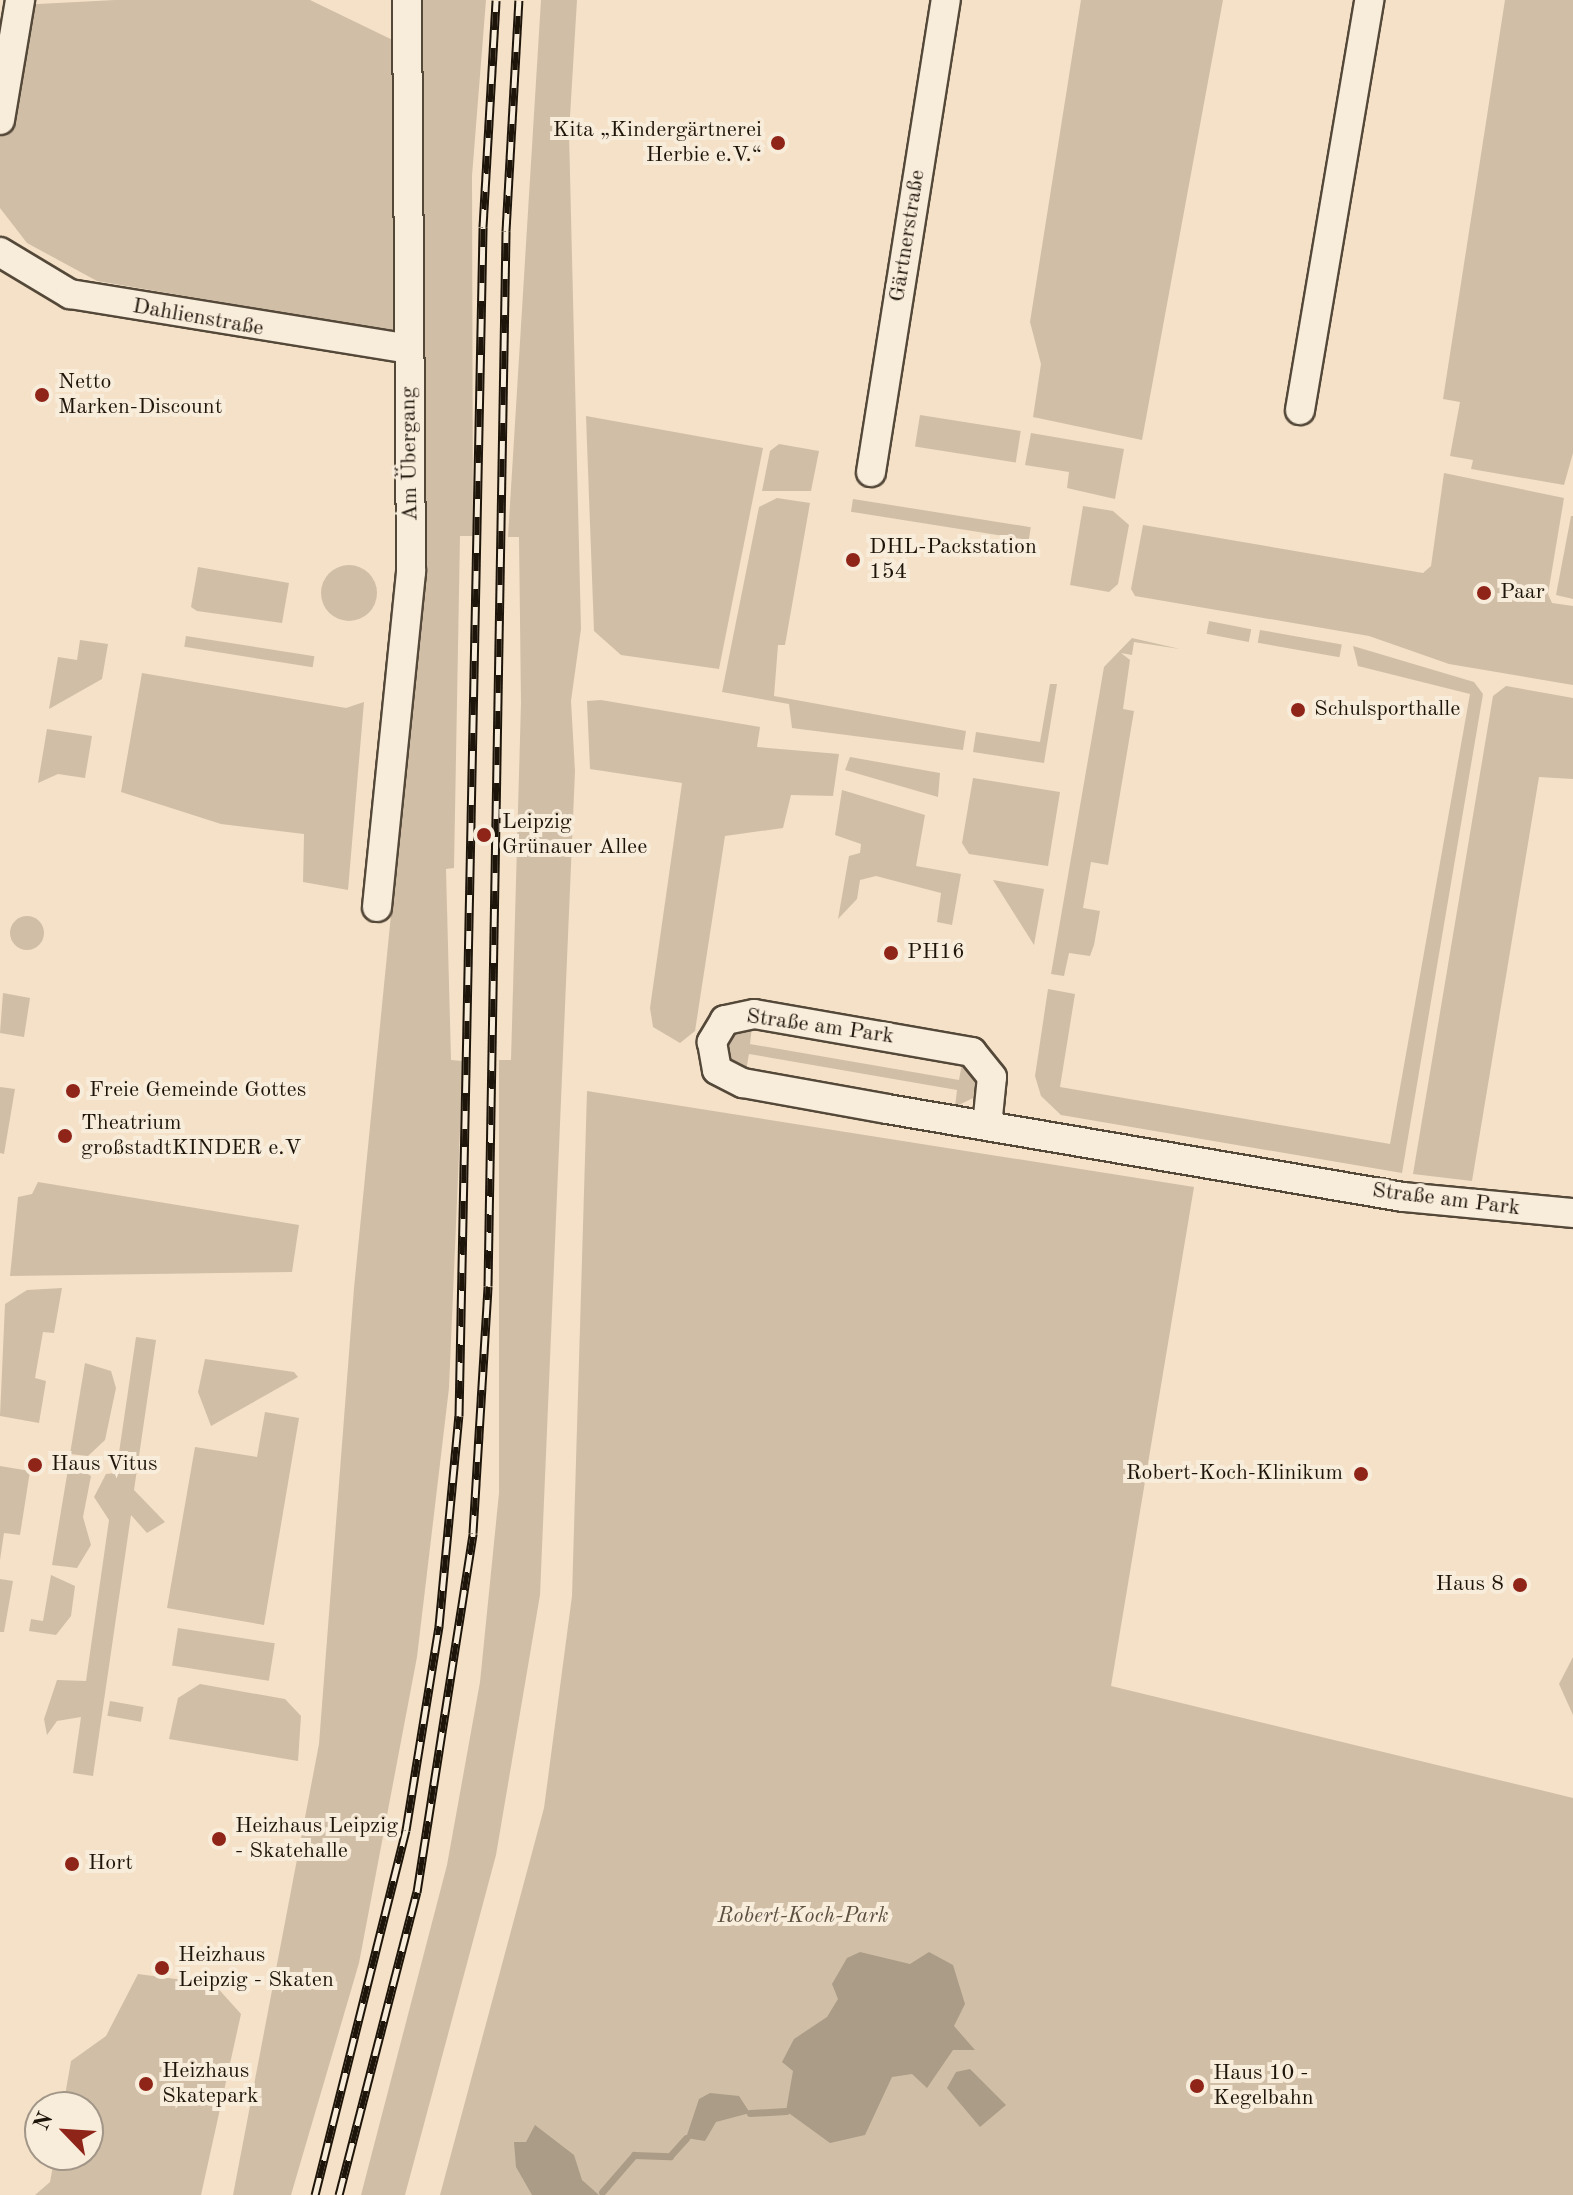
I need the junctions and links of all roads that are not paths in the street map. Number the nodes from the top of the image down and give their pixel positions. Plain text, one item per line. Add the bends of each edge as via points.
1 (20, 0) edge
2 (407, 0) edge
3 (946, 0) edge
4 (1369, 0) edge
5 (0, 120) edge
6 (0, 252) edge
7 (408, 349) junction
8 (1300, 410) dead end
9 (871, 472) dead end
10 (377, 907) dead end
11 (987, 1126) junction
12 (1573, 1213) edge

1 - 5 street
2 - 7 street, Am Übergang
3 - 9 street, Gärtnerstraße
4 - 8 street
6 - 7 street, Dahlienstraße via 70,294
7 - 10 street, Am Übergang via 411,572
11 - 11 street, Straße am Park via 992,1077 972,1052 746,1013 725,1020 712,1042 717,1070 743,1083
11 - 12 street, Straße am Park via 1403,1197

